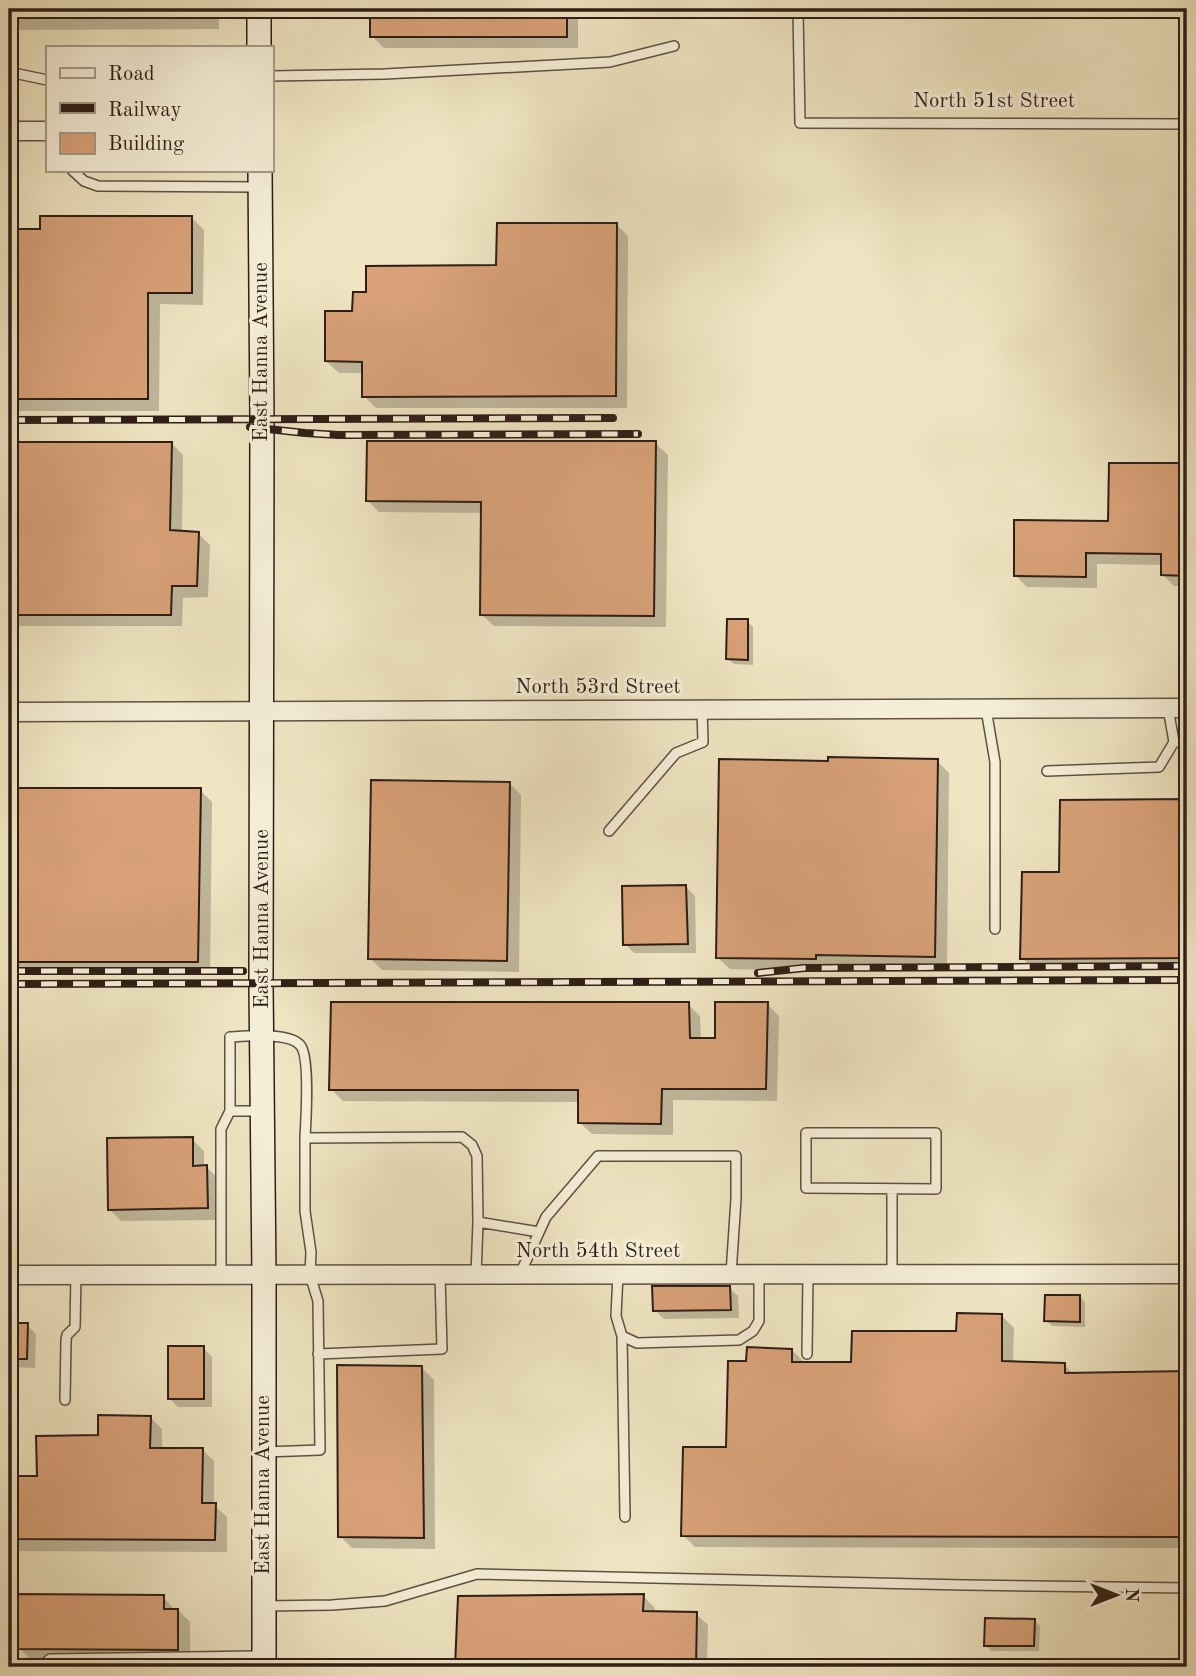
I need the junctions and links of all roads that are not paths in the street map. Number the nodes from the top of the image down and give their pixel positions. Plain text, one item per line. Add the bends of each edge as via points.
1 (259, 9) edge
2 (798, 9) edge
3 (259, 46) edge
4 (674, 46) dead end
5 (9, 72) edge
6 (273, 76) edge
7 (46, 80) edge
8 (1187, 124) edge
9 (9, 131) edge
10 (46, 131) edge
11 (74, 172) edge
12 (260, 178) edge
13 (1168, 708) junction
14 (1187, 708) edge
15 (702, 709) junction
16 (986, 709) junction
17 (262, 710) junction
18 (9, 712) edge
19 (1187, 741) edge
20 (1174, 742) junction
21 (1047, 771) dead end
22 (609, 831) dead end
23 (995, 929) dead end
24 (262, 1035) junction
25 (230, 1111) junction
26 (262, 1111) junction
27 (305, 1138) junction
28 (892, 1189) junction
29 (478, 1222) junction
30 (539, 1232) junction
31 (520, 1274) junction
32 (618, 1274) junction
33 (732, 1274) junction
34 (759, 1274) junction
35 (808, 1274) junction
36 (892, 1274) junction
37 (1187, 1274) edge
38 (9, 1275) edge
39 (76, 1275) junction
40 (310, 1275) junction
41 (440, 1275) junction
42 (476, 1275) junction
43 (221, 1276) junction
44 (264, 1276) junction
45 (622, 1336) junction
46 (318, 1354) junction
47 (807, 1354) dead end
48 (65, 1400) dead end
49 (264, 1452) junction
50 (625, 1517) dead end
51 (1187, 1588) edge
52 (263, 1606) junction
53 (186, 1662) edge
54 (264, 1662) edge
55 (43, 1667) edge

1 - 3 street
2 - 8 lane, North 51st Street via 800,123
4 - 6 lane via 610,62
5 - 7 lane
9 - 10 street
11 - 12 lane via 98,186
12 - 17 street, East Hanna Avenue
13 - 14 street, North 53rd Street
13 - 16 street, North 53rd Street
13 - 20 lane
15 - 16 street, North 53rd Street
15 - 17 street, North 53rd Street
15 - 22 lane via 703,742 676,753
16 - 23 lane via 995,762
17 - 18 street, North 53rd Street
17 - 24 street, East Hanna Avenue
19 - 20 lane
20 - 21 lane via 1159,767
24 - 25 lane via 230,1037
24 - 26 street, East Hanna Avenue
24 - 27 lane via 292,1039 301,1045 306,1058
25 - 26 lane
25 - 43 lane via 221,1129
26 - 44 street, East Hanna Avenue
27 - 29 lane via 462,1137 477,1156
27 - 40 lane
28 - 28 lane via 806,1188 806,1133 936,1133 936,1189
28 - 36 lane
29 - 30 lane
29 - 42 lane
30 - 31 lane
30 - 33 lane via 545,1217 598,1156 737,1156
31 - 32 street, North 54th Street
31 - 42 street, North 54th Street
32 - 33 street, North 54th Street
32 - 45 lane via 616,1316
33 - 34 street, North 54th Street
34 - 35 street, North 54th Street
34 - 45 lane via 759,1321 739,1340 637,1343
35 - 36 street, North 54th Street
35 - 47 lane
36 - 37 street, North 54th Street
38 - 39 street, North 54th Street
39 - 43 street, North 54th Street
39 - 48 lane via 75,1327 66,1340
40 - 41 street, North 54th Street
40 - 44 street, North 54th Street
40 - 46 lane via 318,1301
41 - 42 street, North 54th Street
41 - 46 lane via 442,1349
43 - 44 street, North 54th Street
44 - 49 street, East Hanna Avenue
45 - 50 lane
46 - 49 lane via 320,1450
49 - 52 street, East Hanna Avenue
51 - 52 lane via 477,1574 384,1601
52 - 54 street, East Hanna Avenue
53 - 54 lane
53 - 55 lane via 50,1659

